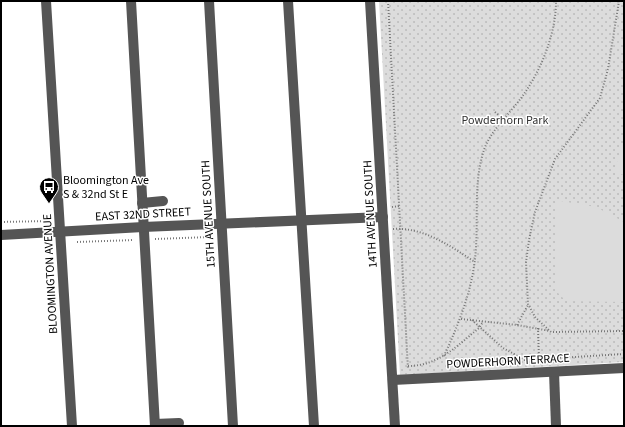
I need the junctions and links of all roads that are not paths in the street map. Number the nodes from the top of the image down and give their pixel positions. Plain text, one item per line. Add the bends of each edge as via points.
1 (46, 1) edge
2 (131, 1) edge
3 (209, 1) edge
4 (288, 1) edge
5 (370, 1) edge
6 (163, 201) dead end
7 (142, 203) junction
8 (383, 217) junction
9 (302, 221) junction
10 (222, 224) junction
11 (143, 227) junction
12 (60, 231) junction
13 (1, 235) edge
14 (624, 368) edge
15 (554, 372) junction
16 (393, 380) junction
17 (179, 423) dead end
18 (155, 425) edge
19 (72, 426) edge
20 (233, 426) edge
21 (314, 426) edge
22 (396, 426) edge
23 (556, 426) edge

1 - 12 street, BLOOMINGTON AVENUE
2 - 7 street
3 - 10 street, 15TH AVENUE SOUTH
4 - 9 street
5 - 8 street, 14TH AVENUE SOUTH
6 - 7 street
7 - 11 street
8 - 9 street, EAST 32ND STREET
8 - 16 street, 14TH AVENUE SOUTH
9 - 10 street, EAST 32ND STREET
9 - 21 street
10 - 11 street, EAST 32ND STREET
10 - 20 street, 15TH AVENUE SOUTH
11 - 12 street, EAST 32ND STREET
11 - 18 street
12 - 13 street, EAST 32ND STREET
12 - 19 street, BLOOMINGTON AVENUE
14 - 15 street, POWDERHORN TERRACE
15 - 16 street, POWDERHORN TERRACE
15 - 23 street
16 - 22 street, 14TH AVENUE SOUTH
17 - 18 street

